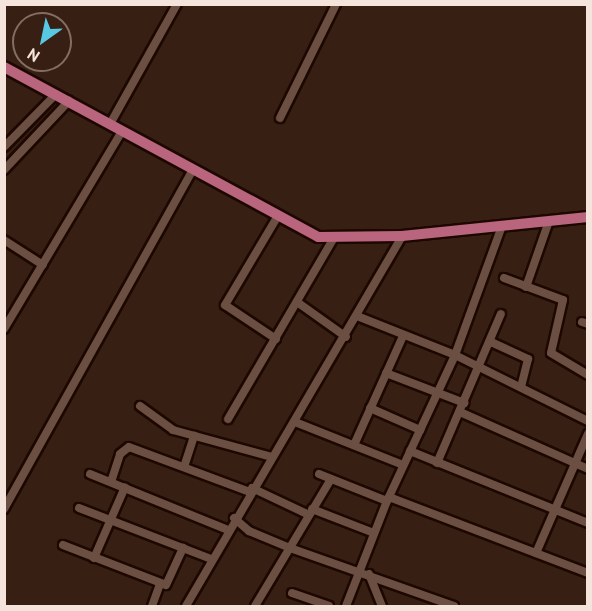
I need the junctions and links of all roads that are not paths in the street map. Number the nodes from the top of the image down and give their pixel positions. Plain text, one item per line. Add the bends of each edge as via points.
1 (177, 4) edge
2 (336, 4) edge
3 (4, 67) edge
4 (56, 94) junction
5 (69, 101) junction
6 (279, 118) dead end
7 (110, 124) junction
8 (122, 131) junction
9 (4, 147) edge
10 (4, 170) edge
11 (192, 171) junction
12 (588, 217) edge
13 (276, 219) junction
14 (549, 221) junction
15 (502, 226) junction
16 (402, 236) junction
17 (333, 239) junction
18 (4, 240) edge
19 (43, 265) junction
20 (504, 278) dead end
21 (526, 286) junction
22 (297, 302) junction
23 (501, 314) dead end
24 (357, 316) junction
25 (5, 329) edge
26 (403, 336) junction
27 (346, 337) junction
28 (276, 339) junction
29 (491, 342) junction
30 (456, 355) junction
31 (481, 368) junction
32 (386, 373) junction
33 (588, 375) edge
34 (521, 387) junction
35 (437, 393) junction
36 (464, 403) junction
37 (140, 406) dead end
38 (370, 408) junction
39 (460, 412) junction
40 (228, 419) dead end
41 (588, 421) edge
42 (294, 422) junction
43 (420, 430) junction
44 (588, 434) edge
45 (194, 436) junction
46 (354, 445) junction
47 (410, 452) junction
48 (272, 457) junction
49 (437, 463) junction
50 (573, 463) junction
51 (403, 465) junction
52 (184, 467) junction
53 (588, 469) edge
54 (90, 474) dead end
55 (319, 474) dead end
56 (331, 479) junction
57 (111, 482) junction
58 (125, 487) junction
59 (251, 490) junction
60 (388, 499) junction
61 (80, 508) dead end
62 (4, 509) edge
63 (554, 510) junction
64 (310, 512) junction
65 (234, 518) junction
66 (111, 520) junction
67 (588, 522) edge
68 (228, 530) junction
69 (374, 533) junction
70 (63, 545) dead end
71 (291, 547) junction
72 (183, 548) junction
73 (536, 553) junction
74 (94, 558) junction
75 (211, 559) junction
76 (360, 570) junction
77 (588, 573) edge
78 (369, 574) junction
79 (160, 584) junction
80 (292, 593) dead end
81 (425, 597) junction
82 (152, 606) edge
83 (186, 606) edge
84 (255, 606) edge
85 (329, 606) edge
86 (346, 606) edge
87 (382, 606) edge
88 (422, 606) edge
89 (454, 606) edge

1 - 7 street
2 - 6 street
3 - 4 main road
4 - 5 main road
4 - 9 street
5 - 7 main road
5 - 10 street
7 - 8 main road
8 - 11 main road
8 - 19 street
11 - 13 main road
11 - 62 street
12 - 14 main road
13 - 17 main road
13 - 28 street via 225,305
14 - 15 main road
14 - 21 street
15 - 16 main road
15 - 30 street
16 - 17 main road
16 - 24 street
17 - 22 street
18 - 19 street
19 - 25 street
20 - 21 street
21 - 33 street via 563,300 551,353
22 - 27 street
22 - 28 street
23 - 29 street
24 - 26 street
24 - 27 street
26 - 30 street
26 - 32 street
27 - 42 street
28 - 40 street
29 - 31 street
29 - 34 street via 528,359
30 - 31 street
30 - 35 street
31 - 34 street
31 - 36 street
32 - 35 street
32 - 38 street
34 - 41 street
35 - 36 street
35 - 43 street
36 - 39 street
37 - 45 street via 167,427
38 - 43 street
38 - 46 street
39 - 49 street
39 - 50 street
42 - 46 street
42 - 48 street
43 - 47 street
44 - 50 street
45 - 48 street
45 - 52 street
46 - 51 street
47 - 49 street
47 - 51 street
48 - 59 street
49 - 63 street
50 - 53 street
50 - 63 street
51 - 60 street
52 - 57 street via 126,448
52 - 59 street
54 - 57 street
55 - 56 street
56 - 60 street
56 - 64 street
57 - 58 street
58 - 66 street
58 - 68 street
59 - 64 street
59 - 65 street
60 - 69 street
60 - 73 street
61 - 66 street
63 - 67 street
63 - 73 street
64 - 69 street
64 - 71 street
65 - 68 street
65 - 71 street via 249,531
66 - 72 street
66 - 74 street
68 - 75 street
69 - 76 street
70 - 74 street
71 - 76 street
71 - 84 street
72 - 75 street
72 - 79 street via 168,584
73 - 77 street
74 - 79 street
75 - 83 street
76 - 78 street
76 - 86 street
78 - 81 street
78 - 87 street
79 - 82 street
80 - 85 street
81 - 88 street
81 - 89 street

